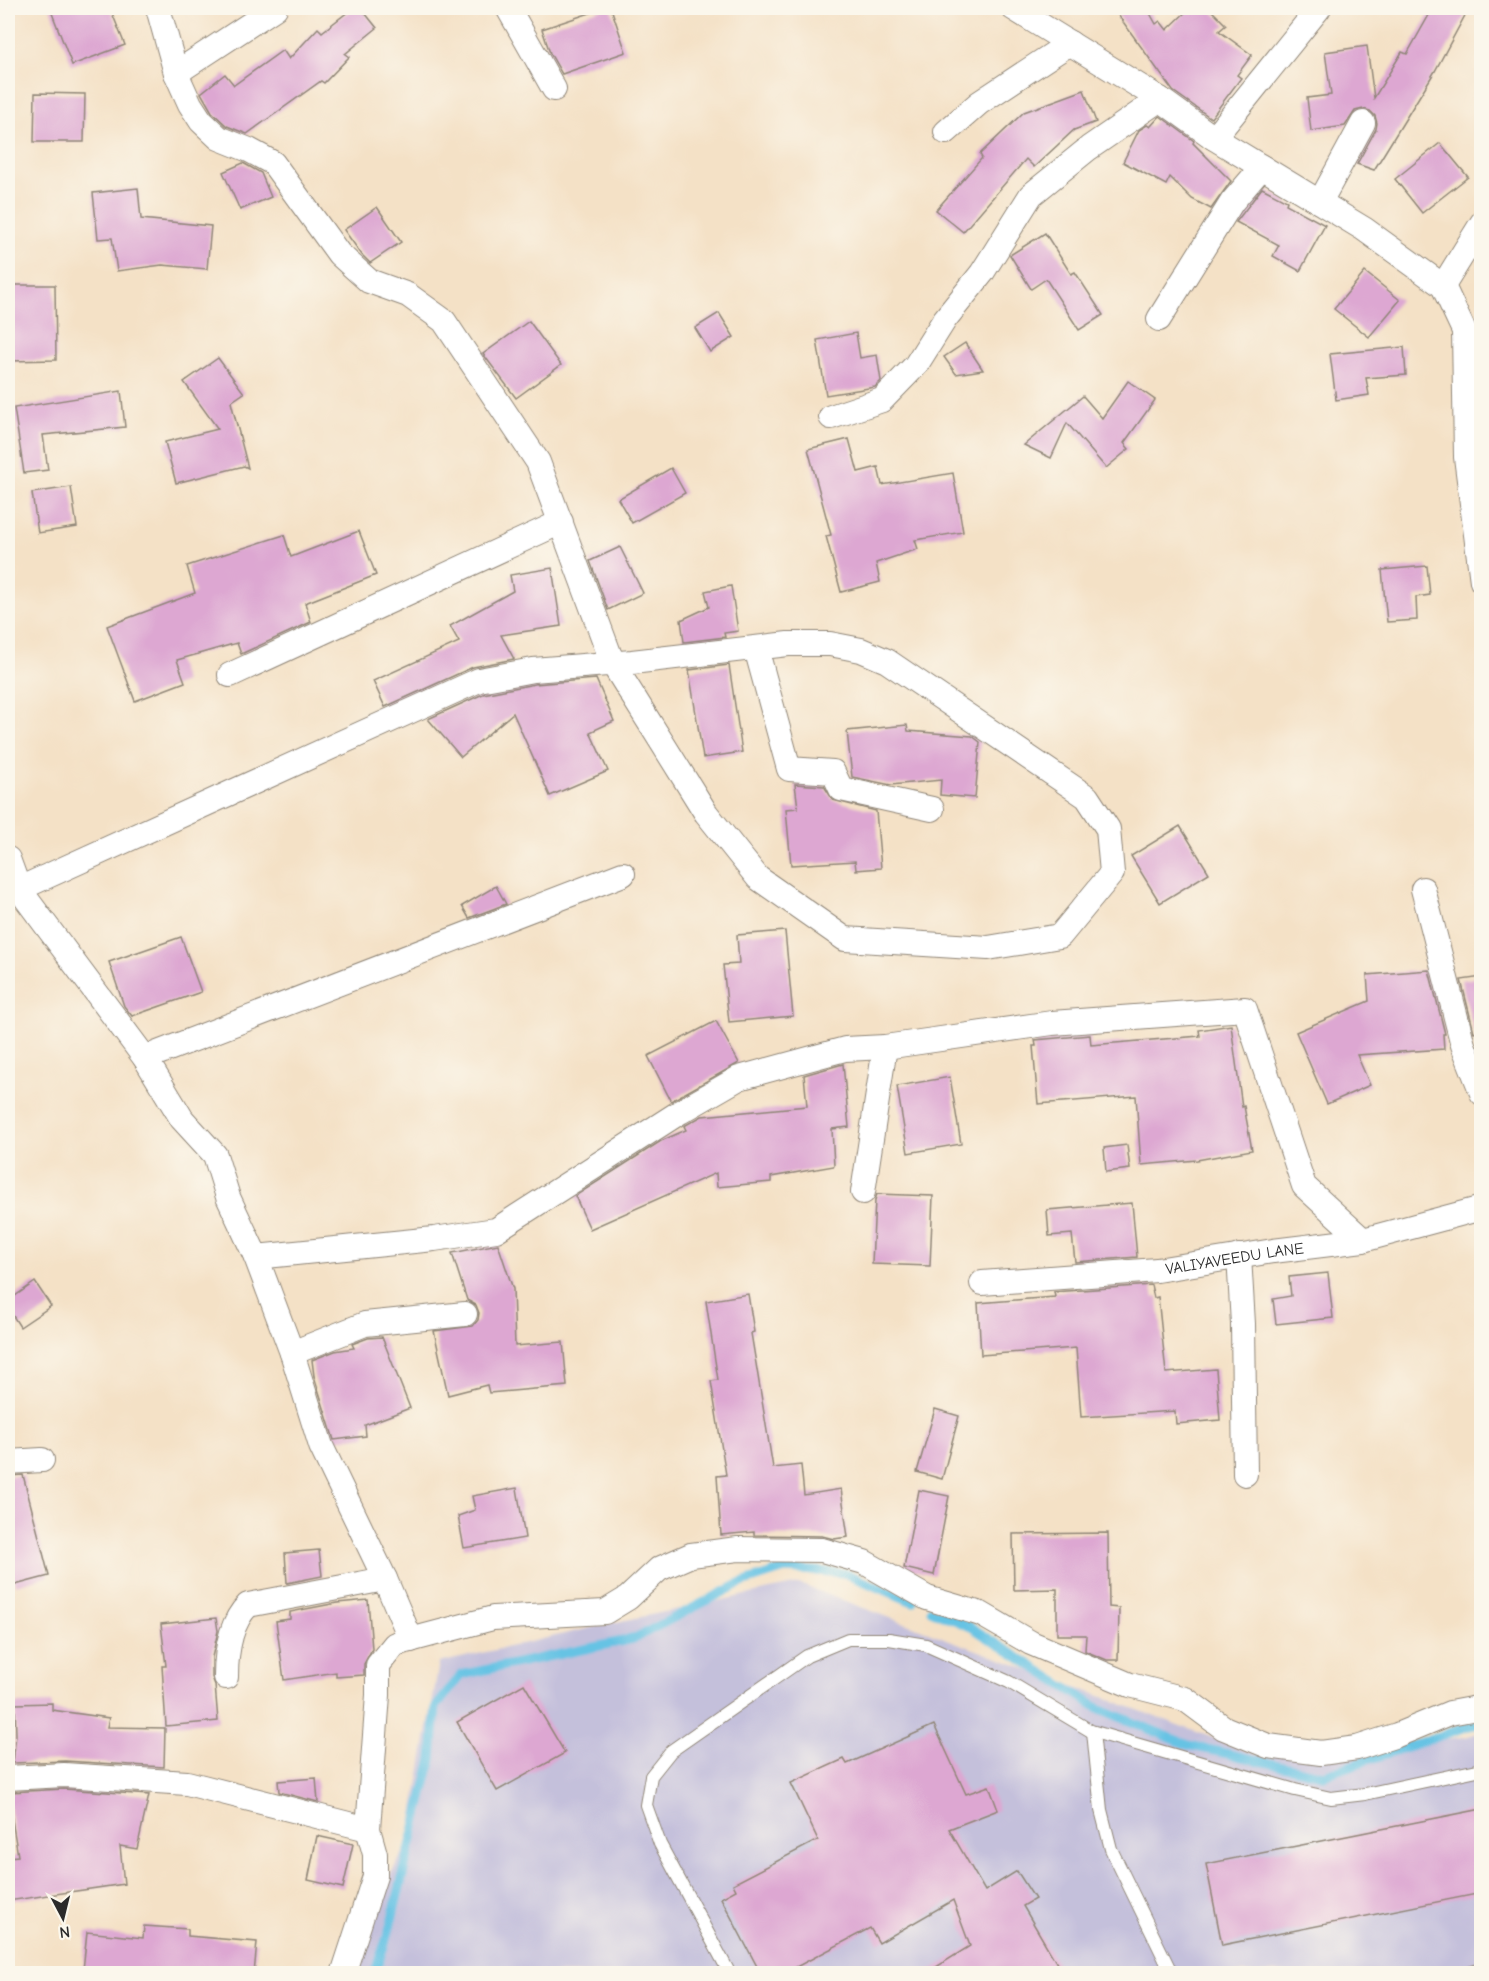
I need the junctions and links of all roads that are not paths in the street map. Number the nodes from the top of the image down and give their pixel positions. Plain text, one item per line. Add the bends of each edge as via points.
1 (158, 8) edge
2 (276, 8) edge
3 (508, 8) edge
4 (1012, 8) edge
5 (1319, 8) edge
6 (1070, 43) junction
7 (176, 73) junction
8 (554, 89) dead end
9 (1160, 99) junction
10 (1362, 123) dead end
11 (946, 132) dead end
12 (1214, 138) junction
13 (1262, 167) junction
14 (1320, 202) junction
15 (1482, 223) edge
16 (1443, 286) junction
17 (1159, 319) dead end
18 (831, 417) dead end
19 (561, 522) junction
20 (1482, 581) edge
21 (756, 648) junction
22 (613, 664) junction
23 (230, 675) dead end
24 (932, 809) dead end
25 (8, 859) edge
26 (623, 874) dead end
27 (19, 889) junction
28 (1423, 889) dead end
29 (885, 1047) junction
30 (145, 1058) junction
31 (1482, 1093) edge
32 (863, 1192) dead end
33 (1482, 1208) edge
34 (1364, 1240) junction
35 (1239, 1256) junction
36 (256, 1257) junction
37 (982, 1283) dead end
38 (465, 1314) dead end
39 (292, 1353) junction
40 (42, 1460) dead end
41 (8, 1462) edge
42 (1245, 1474) dead end
43 (385, 1580) junction
44 (411, 1640) junction
45 (226, 1677) dead end
46 (1482, 1707) edge
47 (1093, 1732) junction
48 (1482, 1769) edge
49 (8, 1778) edge
50 (368, 1829) junction
51 (1482, 1968) edge
52 (343, 1974) edge
53 (730, 1974) edge
54 (1173, 1974) edge
55 (1463, 1974) edge

1 - 7 street
2 - 7 street
3 - 8 street
4 - 6 street
5 - 12 street
6 - 9 street
6 - 11 street via 979,102
7 - 19 street via 201,121 219,138 273,163 339,254 369,281 408,296 444,321 538,462
9 - 12 street
9 - 18 street via 1089,148 1031,195 982,273 945,319 916,365 882,400
10 - 14 street
12 - 13 street
13 - 14 street
13 - 17 street via 1232,201
14 - 16 street
15 - 16 street
16 - 20 street via 1464,331 1466,457
19 - 22 street
19 - 23 street
21 - 22 street
21 - 22 street via 830,644 861,650 887,662 1087,797 1108,830 1112,873 1060,936 988,948 844,939 758,878 706,813
21 - 24 street via 789,769 833,772 841,789
22 - 27 street via 533,670 479,680
25 - 27 street
26 - 30 street
27 - 30 street
28 - 31 street via 1463,1045
29 - 32 street
29 - 34 street via 1052,1023 1245,1009 1304,1186
29 - 36 street via 845,1049 739,1078 496,1230
30 - 36 street via 182,1119 215,1155 228,1197
33 - 34 street, VALIYAVEEDU LANE
34 - 35 street, VALIYAVEEDU LANE
35 - 37 street, VALIYAVEEDU LANE via 1157,1270
35 - 42 street
36 - 39 street
38 - 39 street via 365,1324
39 - 43 street via 321,1446
40 - 41 street
43 - 44 street
43 - 45 street via 248,1605 239,1613 226,1653
44 - 46 street via 493,1618 605,1612 628,1598 659,1569 692,1555 738,1549 822,1550 864,1562 927,1598 981,1614 1031,1643 1130,1685 1185,1699 1224,1728 1268,1746 1321,1753 1357,1748 1450,1713
44 - 50 street via 395,1644 378,1665
47 - 48 lane via 1331,1798
47 - 53 lane via 1009,1682 926,1645 889,1639 848,1639 807,1656 671,1751 651,1776 646,1804 660,1844
47 - 54 lane via 1101,1810 1111,1849
49 - 50 street via 64,1775 187,1783
50 - 52 street via 375,1854 375,1876
51 - 55 lane

